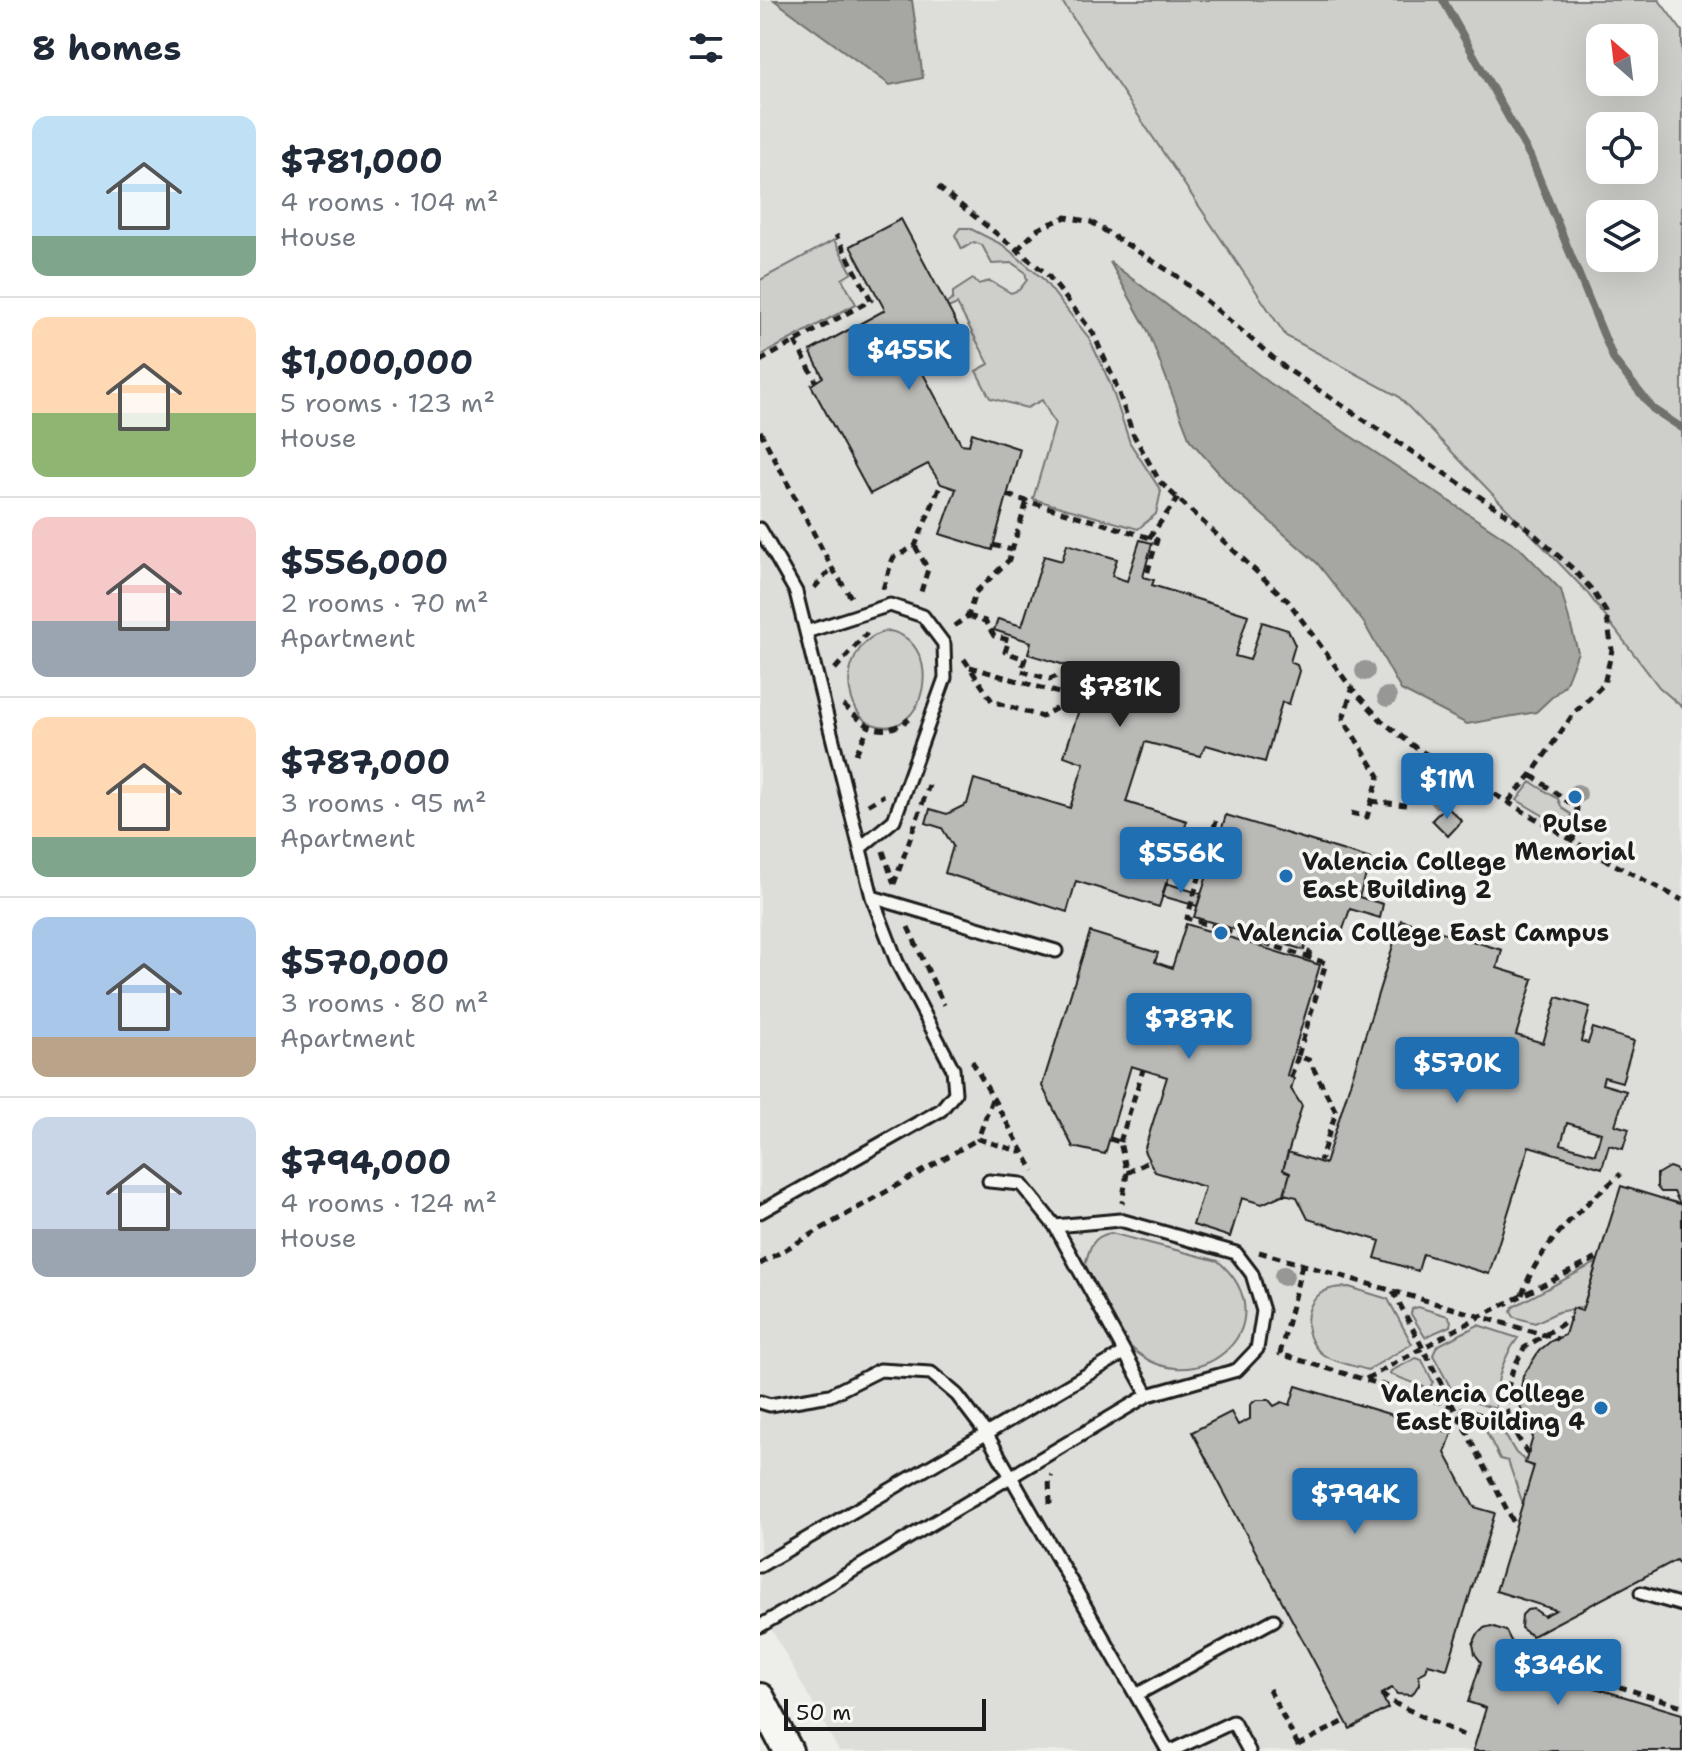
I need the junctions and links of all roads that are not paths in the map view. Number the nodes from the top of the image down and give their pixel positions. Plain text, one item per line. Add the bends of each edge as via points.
1 (760, 529) edge
2 (806, 632) junction
3 (860, 848) junction
4 (872, 897) junction
5 (1056, 951) dead end
6 (989, 1181) dead end
7 (760, 1212) edge
8 (1055, 1226) junction
9 (1124, 1353) junction
10 (1148, 1395) junction
11 (760, 1402) edge
12 (986, 1433) junction
13 (1011, 1476) junction
14 (760, 1566) edge
15 (1641, 1593) dead end
16 (1682, 1605) edge
17 (1274, 1620) dead end
18 (760, 1626) edge
19 (1136, 1695) junction
20 (760, 1698) edge
21 (788, 1751) edge
22 (1170, 1751) edge
23 (1249, 1751) edge

1 - 2 lane via 796,592
2 - 3 lane
2 - 3 lane via 890,605 923,616 944,644 945,678 894,820
3 - 4 lane
4 - 5 lane
4 - 7 lane via 897,962 953,1069 955,1093 941,1110
6 - 8 lane via 1021,1184
8 - 9 lane
8 - 10 lane via 1120,1220 1236,1253 1252,1274 1263,1311 1257,1349 1237,1370
9 - 10 lane
9 - 12 lane
10 - 13 lane
11 - 12 lane via 830,1395 880,1370 931,1373 957,1395
12 - 13 lane
12 - 14 lane
13 - 18 lane
13 - 19 lane
15 - 16 lane
17 - 19 lane
19 - 22 lane
20 - 21 street
22 - 23 lane via 1233,1722

